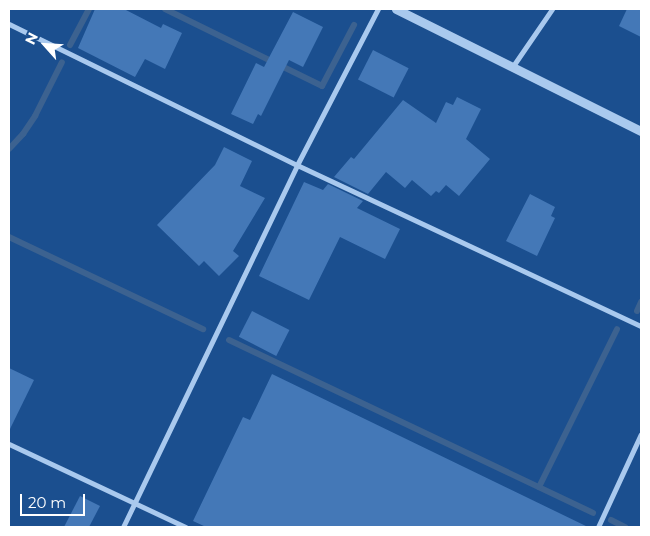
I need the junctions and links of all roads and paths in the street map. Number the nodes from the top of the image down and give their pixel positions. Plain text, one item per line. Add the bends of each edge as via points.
1 (378, 9) edge
2 (396, 9) edge
3 (552, 9) edge
4 (9, 24) edge
5 (513, 66) junction
6 (641, 131) edge
7 (297, 165) junction
8 (641, 326) edge
9 (641, 434) edge
10 (9, 444) edge
11 (135, 503) junction
12 (123, 527) edge
13 (185, 527) edge
14 (598, 527) edge

1 - 7 street
2 - 5 street
3 - 5 street
4 - 7 street
5 - 6 street
7 - 8 street
7 - 11 street
9 - 14 street
10 - 11 street
11 - 12 street
11 - 13 street

